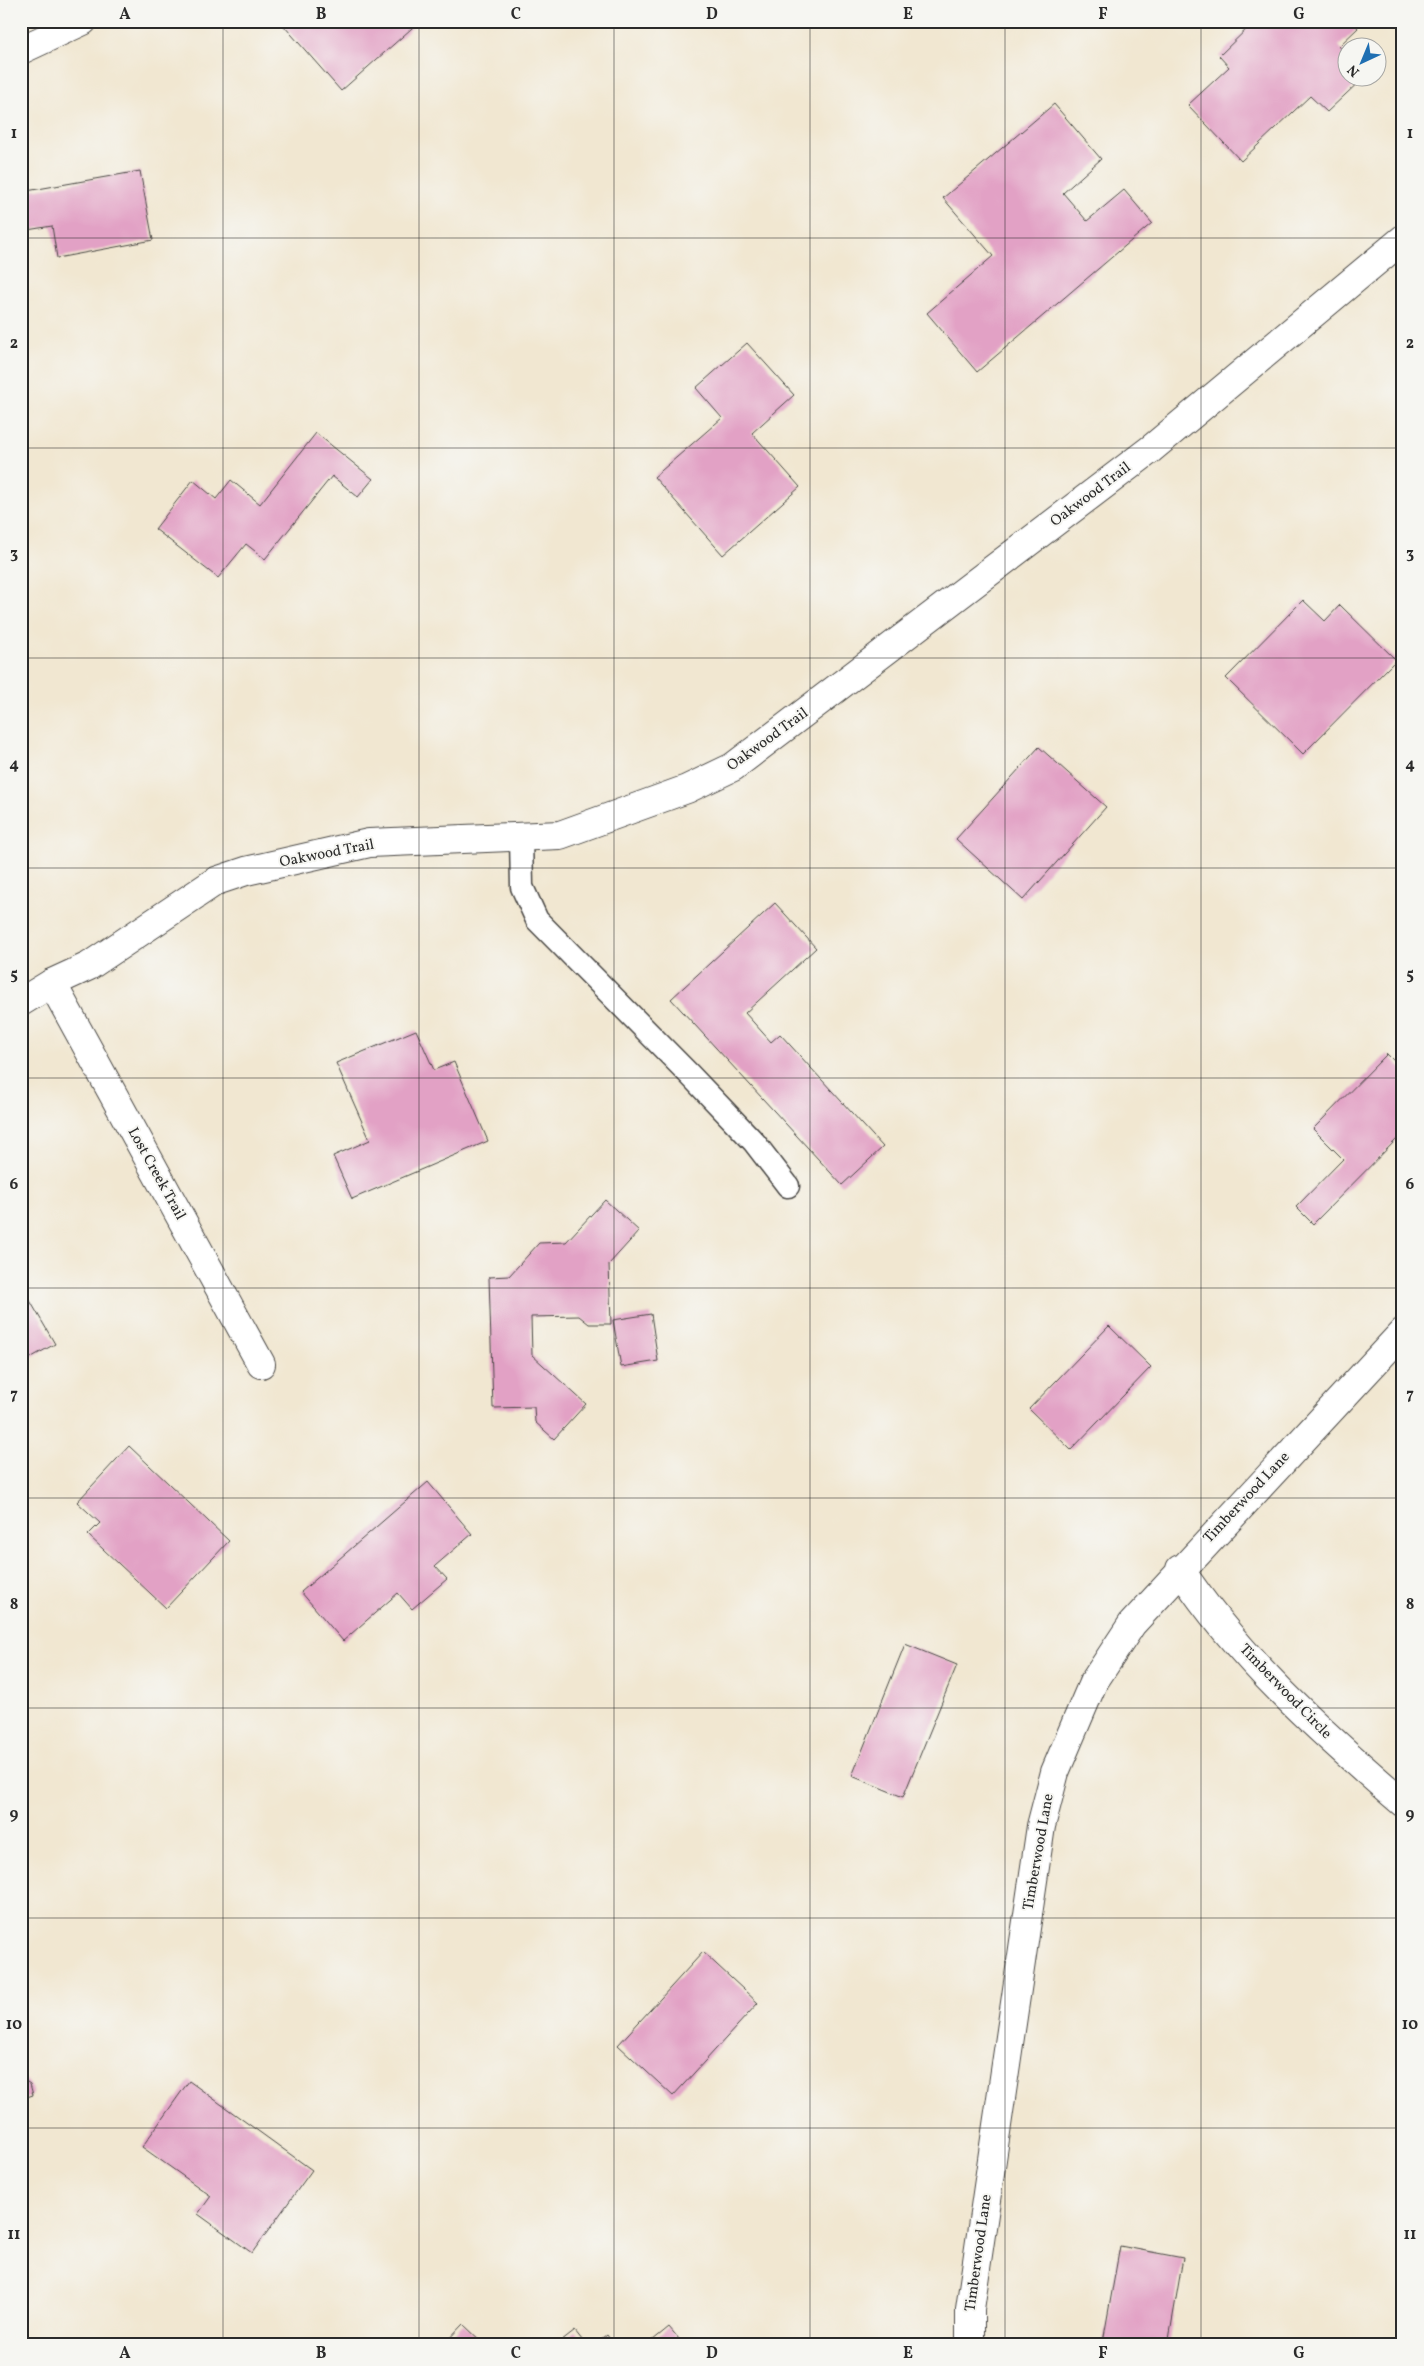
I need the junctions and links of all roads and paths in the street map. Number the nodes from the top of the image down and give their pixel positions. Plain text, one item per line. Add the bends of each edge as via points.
1 (83, 21) edge
2 (21, 50) edge
3 (1403, 239) edge
4 (521, 837) junction
5 (52, 983) junction
6 (21, 1002) edge
7 (788, 1186) dead end
8 (1403, 1332) edge
9 (261, 1364) dead end
10 (1180, 1569) junction
11 (1403, 1802) edge
12 (970, 2345) edge

1 - 2 street
3 - 4 street, Oakwood Trail via 1151,449 733,767 687,789 560,835
4 - 5 street, Oakwood Trail via 369,844 246,871 216,881 89,966
4 - 7 lane via 522,887 538,920 741,1128
5 - 6 street, Oakwood Trail
5 - 9 street, Lost Creek Trail
8 - 10 street, Timberwood Lane
10 - 11 street, Timberwood Circle via 1197,1594 1288,1697 1321,1731
10 - 12 street, Timberwood Lane via 1132,1624 1093,1683 1055,1772 1038,1846 970,2309

